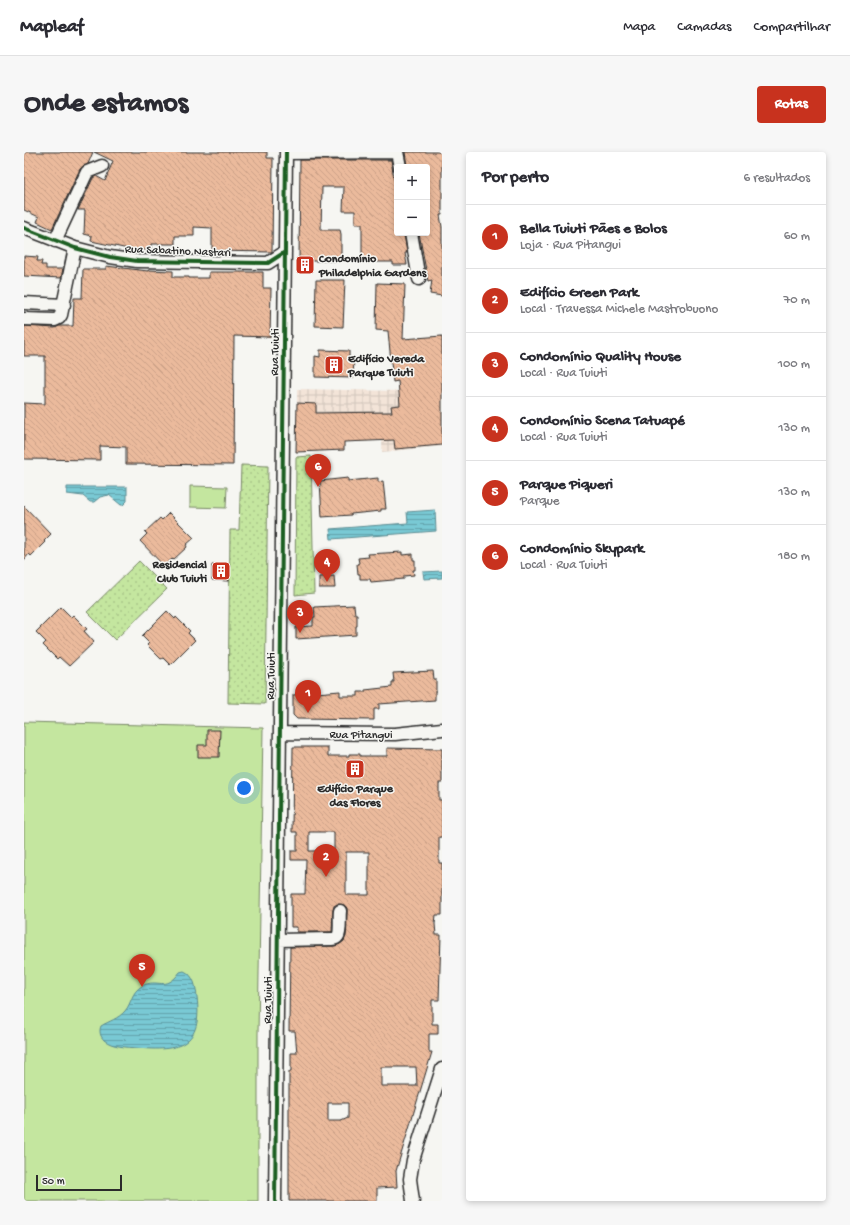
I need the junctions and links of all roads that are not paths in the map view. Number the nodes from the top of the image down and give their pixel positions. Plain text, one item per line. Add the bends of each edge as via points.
1 (397, 152) edge
2 (286, 153) edge
3 (399, 164) edge
4 (102, 166) dead end
5 (24, 228) edge
6 (412, 236) edge
7 (55, 241) junction
8 (75, 248) junction
9 (285, 252) junction
10 (268, 262) junction
11 (285, 279) junction
12 (419, 279) dead end
13 (24, 303) edge
14 (64, 305) junction
15 (24, 319) edge
16 (442, 729) edge
17 (280, 734) junction
18 (340, 912) dead end
19 (278, 940) junction
20 (442, 1069) edge
21 (275, 1201) edge
22 (413, 1201) edge

1 - 2 street
1 - 3 street
2 - 9 street, Rua Tuiuti
4 - 7 street via 87,172
5 - 7 street, Rua Sabatino Nastari
6 - 12 street
7 - 8 street, Rua Sabatino Nastari
8 - 10 street, Rua Sabatino Nastari via 137,261
8 - 14 street
9 - 10 street
9 - 11 street, Rua Tuiuti
10 - 11 street
11 - 17 street, Rua Tuiuti
13 - 14 street
14 - 15 street via 61,315 55,320
16 - 17 street, Rua Pitangui via 395,734
17 - 19 street, Rua Tuiuti
18 - 19 street via 338,936 332,940
19 - 21 street, Rua Tuiuti
20 - 22 street via 412,1160 410,1180

